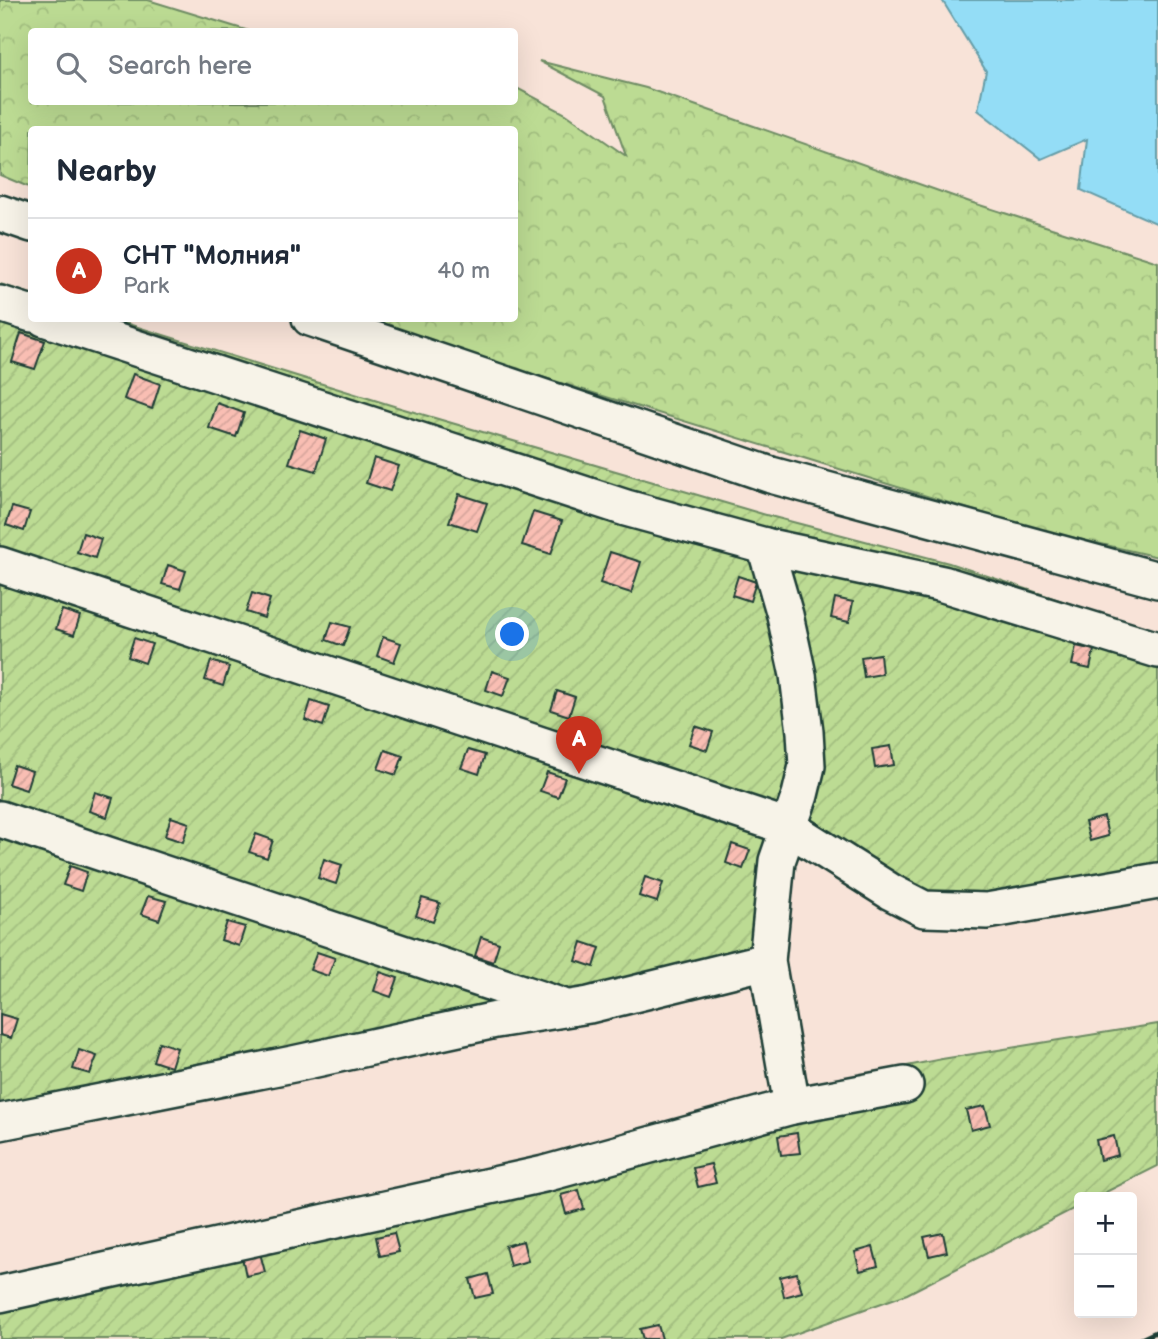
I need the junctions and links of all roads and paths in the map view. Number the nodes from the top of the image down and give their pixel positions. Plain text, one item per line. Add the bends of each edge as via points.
1 (0, 213) edge
2 (28, 223) edge
3 (0, 304) edge
4 (28, 313) edge
5 (56, 322) edge
6 (322, 322) edge
7 (765, 546) junction
8 (0, 565) edge
9 (1158, 580) edge
10 (1158, 650) edge
11 (0, 819) edge
12 (788, 828) junction
13 (1158, 881) edge
14 (766, 961) junction
15 (568, 1008) junction
16 (905, 1085) dead end
17 (792, 1105) junction
18 (0, 1122) edge
19 (0, 1294) edge

1 - 2 street
3 - 4 street
5 - 7 street via 626,508
6 - 9 street via 771,475
7 - 10 street via 943,584
7 - 12 street via 785,615 805,732 807,766
8 - 12 street
11 - 15 street
12 - 13 street via 924,909 986,911
12 - 14 street via 777,861
14 - 15 street
14 - 17 street
15 - 18 street
16 - 17 street
17 - 19 street via 544,1174

